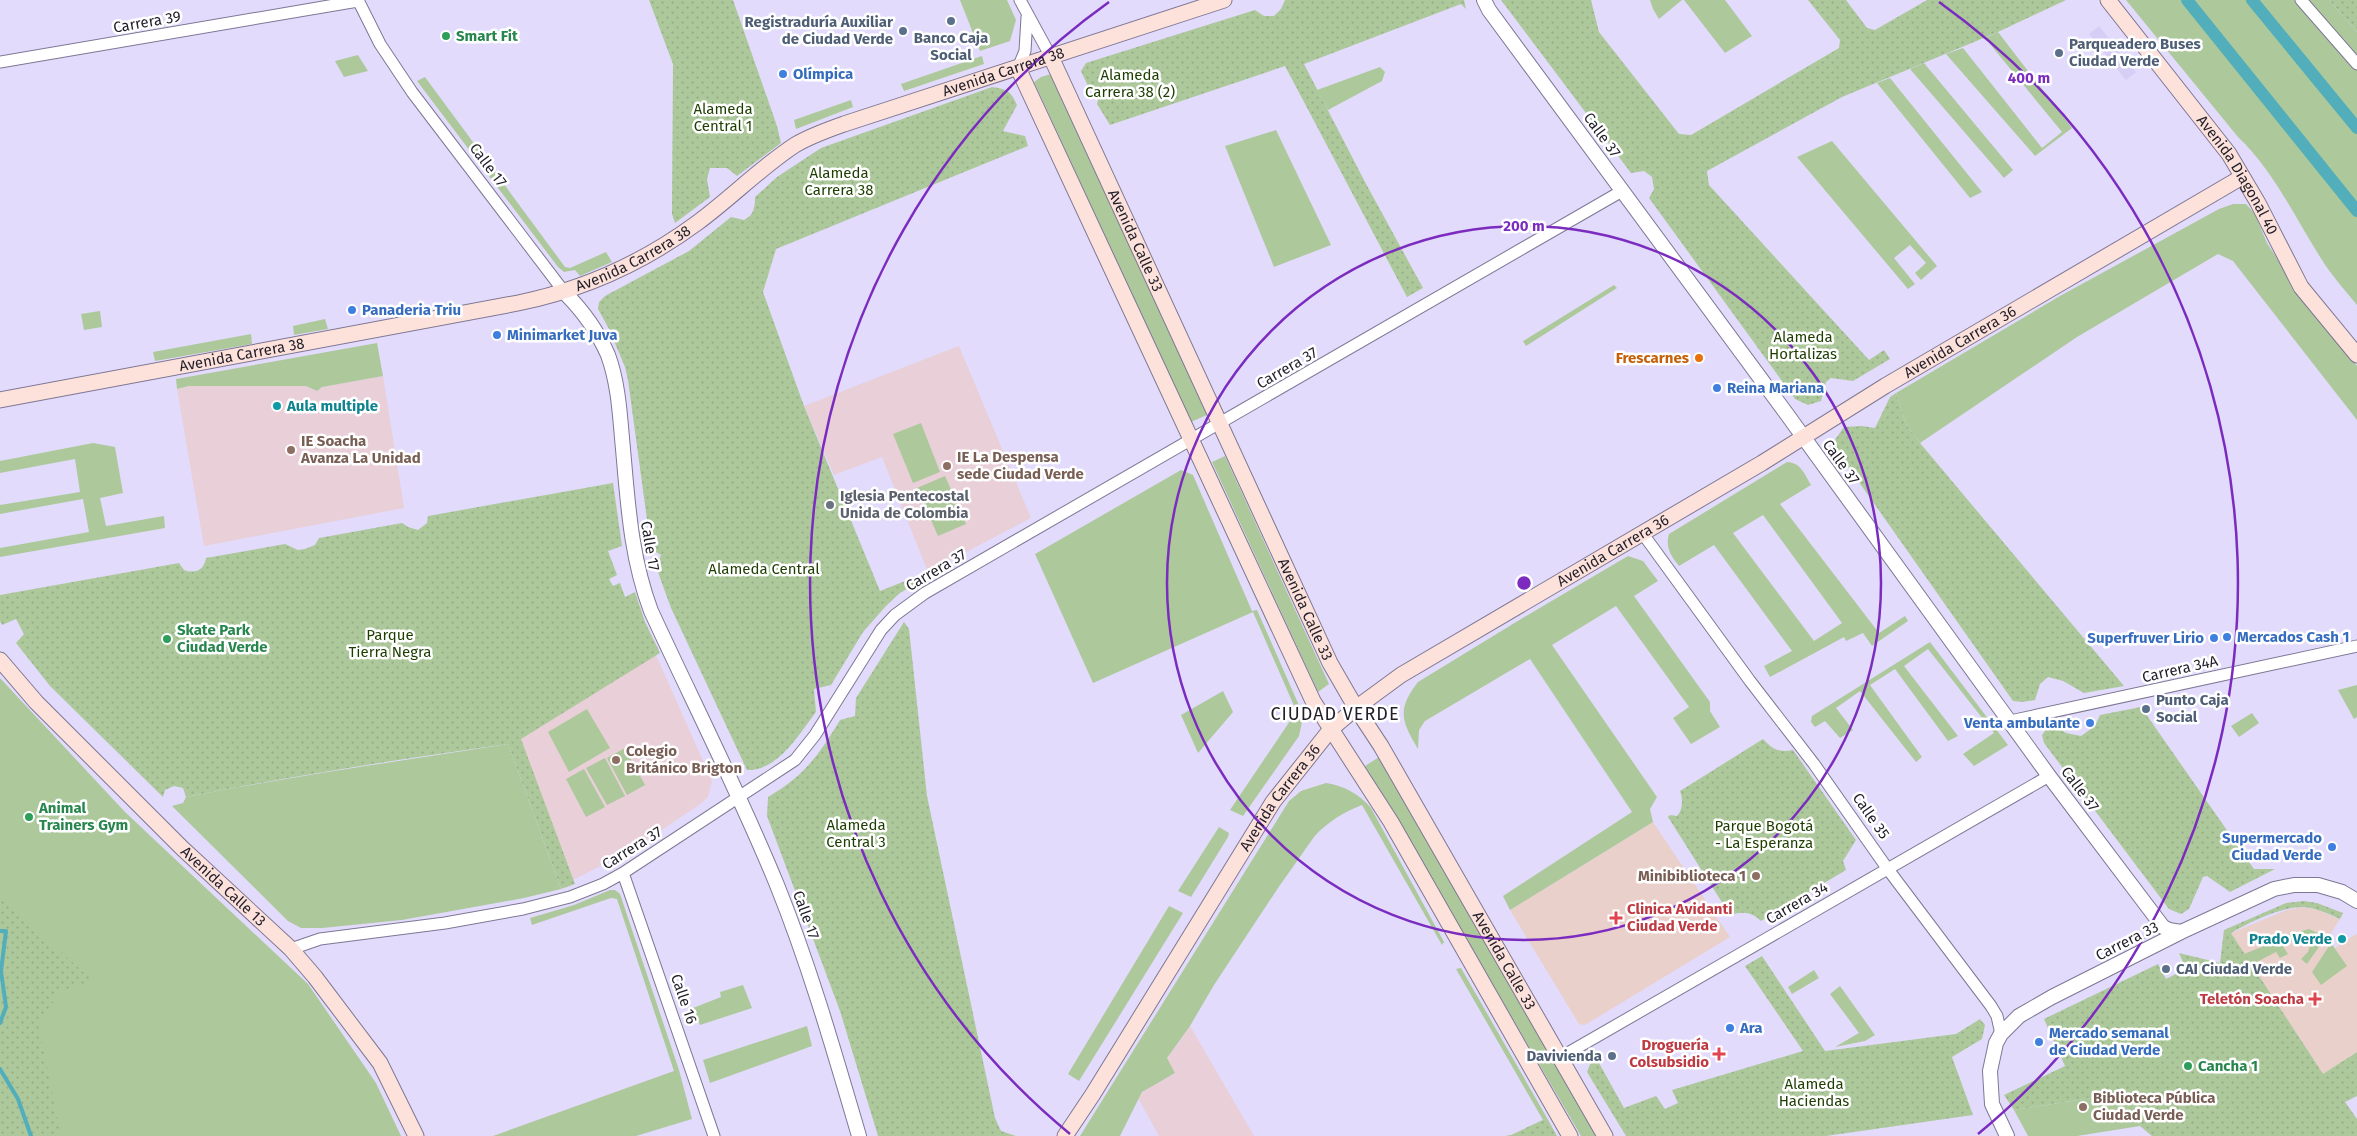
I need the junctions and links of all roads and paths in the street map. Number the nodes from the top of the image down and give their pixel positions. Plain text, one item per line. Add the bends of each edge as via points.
1 (1020, 0) edge
2 (1224, 0) edge
3 (1484, 0) edge
4 (2108, 0) edge
5 (2301, 0) edge
6 (358, 1) edge
7 (1027, 17) junction
8 (1051, 57) junction
9 (0, 62) edge
10 (2357, 64) edge
11 (1018, 68) junction
12 (2242, 177) junction
13 (1622, 191) junction
14 (565, 293) junction
15 (2357, 354) edge
16 (0, 400) edge
17 (1220, 424) junction
18 (1803, 437) junction
19 (1192, 440) junction
20 (1643, 534) junction
21 (2357, 646) edge
22 (0, 660) edge
23 (1356, 708) junction
24 (2010, 721) junction
25 (1332, 729) junction
26 (2049, 776) junction
27 (739, 797) junction
28 (1887, 868) junction
29 (623, 872) junction
30 (2357, 901) edge
31 (2181, 932) junction
32 (291, 949) junction
33 (2001, 1034) junction
34 (1561, 1058) junction
35 (416, 1136) edge
36 (714, 1136) edge
37 (859, 1136) edge
38 (1065, 1136) edge
39 (1570, 1136) edge
40 (1605, 1136) edge
41 (2007, 1136) edge

1 - 7 street
2 - 8 main road, Avenida Carrera 38
3 - 13 street, Calle 37
4 - 12 main road, Avenida Diagonal 40 via 2229,154
5 - 10 street
6 - 9 street, Carrera 39
6 - 14 street, Calle 17 via 380,44 412,92
7 - 8 street
7 - 11 street via 1025,51
8 - 11 main road, Avenida Carrera 38
8 - 17 main road, Avenida Calle 33
11 - 14 main road, Avenida Carrera 38 via 808,138 758,172 683,233 633,262
11 - 19 main road, Avenida Calle 33
12 - 15 main road, Avenida Diagonal 40 via 2301,286
12 - 18 main road, Avenida Carrera 36
13 - 17 street, Carrera 37
13 - 18 street, Calle 37
14 - 16 main road, Avenida Carrera 38
14 - 27 street, Calle 17 via 600,337 614,378 629,519 641,585
17 - 19 street, Carrera 37
17 - 23 main road, Avenida Calle 33 via 1321,644
18 - 20 main road, Avenida Carrera 36
18 - 24 street, Calle 37
19 - 25 main road, Avenida Calle 33 via 1313,702
19 - 27 street, Carrera 37 via 895,615 872,642 806,748 783,770
20 - 23 main road, Avenida Carrera 36 via 1401,675
20 - 28 street, Calle 35
21 - 24 street, Carrera 34A
22 - 32 main road, Avenida Calle 13 via 36,702 187,854
23 - 25 main road, Avenida Carrera 36
23 - 34 main road, Avenida Calle 33
24 - 26 street, Calle 37
25 - 38 main road, Avenida Carrera 36 via 1262,817 1094,1094
25 - 39 main road, Avenida Calle 33 via 1391,822
26 - 28 street, Carrera 34
26 - 31 street, Calle 37 via 2163,927
27 - 29 street, Carrera 37
27 - 37 street, Calle 17 via 787,910 819,1001
28 - 33 street, Calle 35 via 1991,1006
28 - 34 street, Carrera 34
29 - 32 street, Carrera 37 via 585,891 541,905 405,929 320,939
29 - 36 street, Calle 16
30 - 31 street, Carrera 33 via 2342,892 2318,885 2274,888
31 - 33 street, Carrera 33 via 2029,1010 2011,1022
32 - 35 main road, Avenida Calle 13 via 380,1063
33 - 41 street via 1992,1055 1989,1087 1992,1104
34 - 40 main road, Avenida Calle 33

